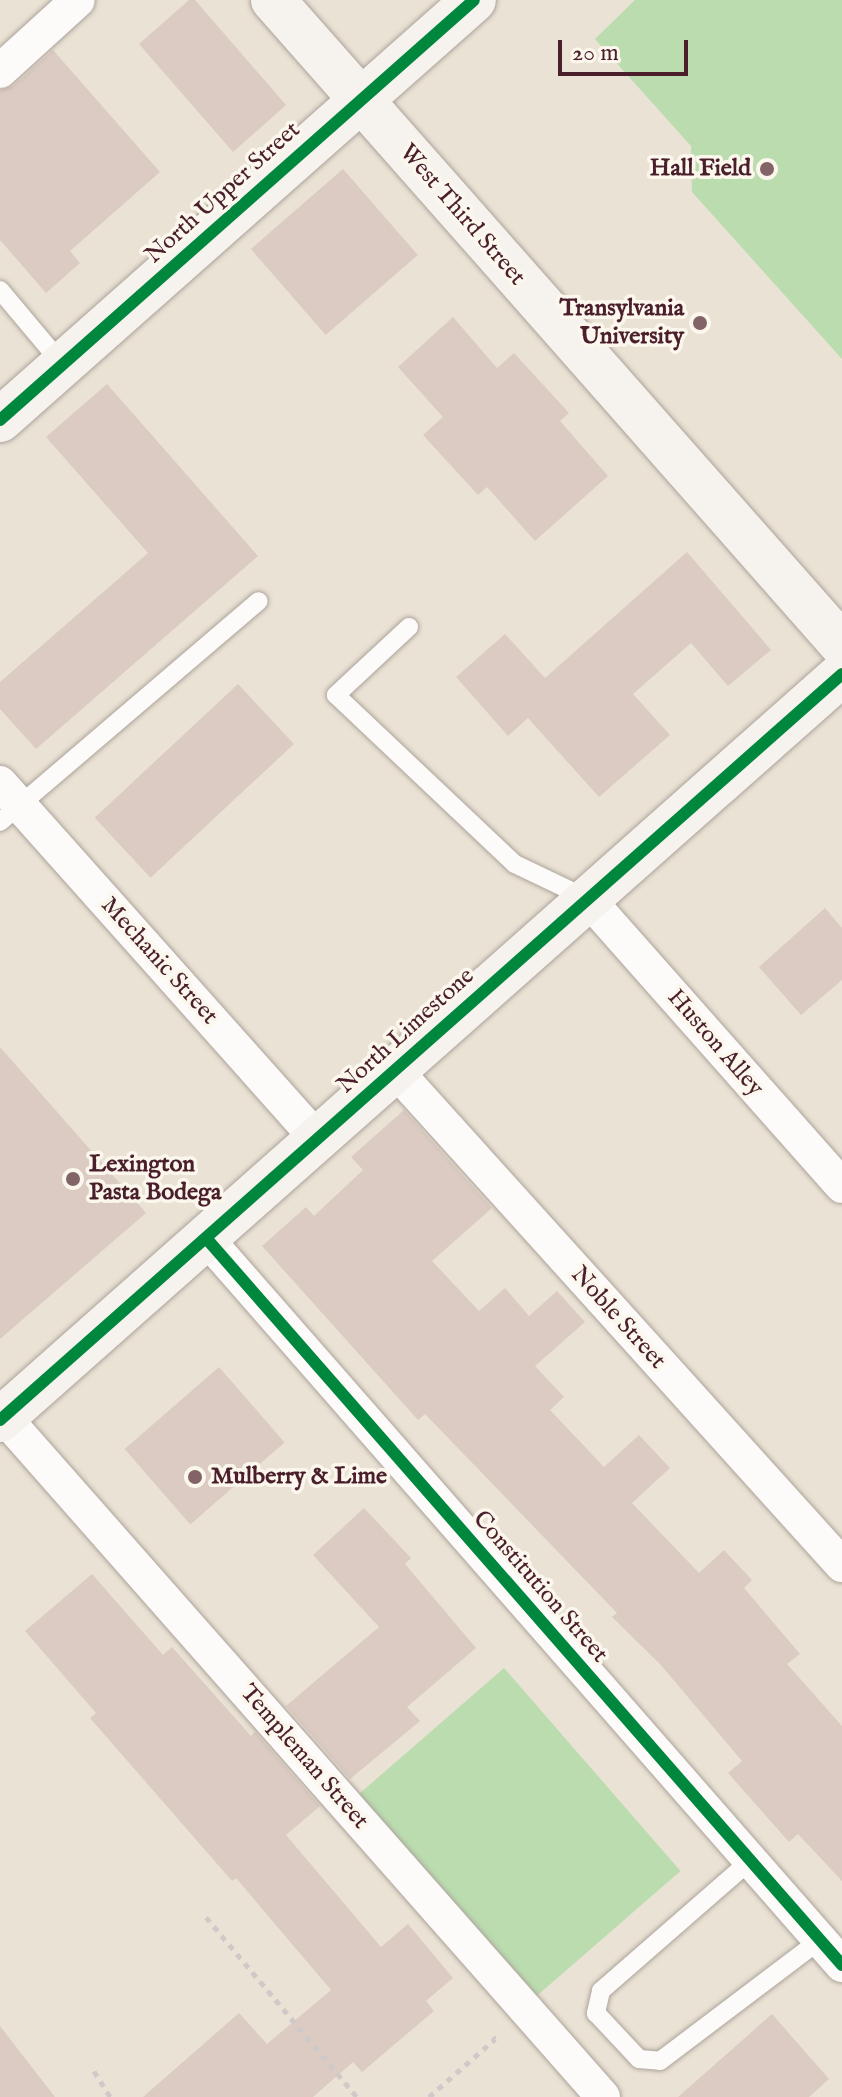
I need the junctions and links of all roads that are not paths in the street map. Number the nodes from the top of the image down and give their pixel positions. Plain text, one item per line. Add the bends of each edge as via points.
1 (78, 0) edge
2 (273, 0) edge
3 (474, 0) edge
4 (0, 71) edge
5 (361, 100) junction
6 (0, 290) edge
7 (63, 364) junction
8 (0, 420) edge
9 (259, 601) dead end
10 (409, 627) dead end
11 (842, 645) edge
12 (842, 674) edge
13 (7, 804) edge
14 (588, 899) junction
15 (395, 1070) junction
16 (317, 1139) junction
17 (842, 1186) edge
18 (206, 1238) junction
19 (2, 1419) edge
20 (842, 1565) edge
21 (751, 1860) junction
22 (820, 1940) junction
23 (842, 1965) edge
24 (603, 2097) edge

1 - 4 street
2 - 5 main road, West Third Street
3 - 5 main road, North Upper Street
5 - 7 main road, North Upper Street
5 - 11 main road, West Third Street
6 - 7 lane
7 - 8 main road, North Upper Street
9 - 13 lane
10 - 14 lane via 336,695 515,864
12 - 14 main road, North Limestone
13 - 16 street, Mechanic Street
14 - 15 main road, North Limestone
14 - 17 street, Huston Alley
15 - 16 main road, North Limestone
15 - 20 street, Noble Street
16 - 18 main road, North Limestone
18 - 19 main road, North Limestone
18 - 21 street, Constitution Street
19 - 24 street, Templeman Street
21 - 22 street, Constitution Street
21 - 22 lane via 601,1991 596,2013 639,2059 660,2061
22 - 23 street, Constitution Street

